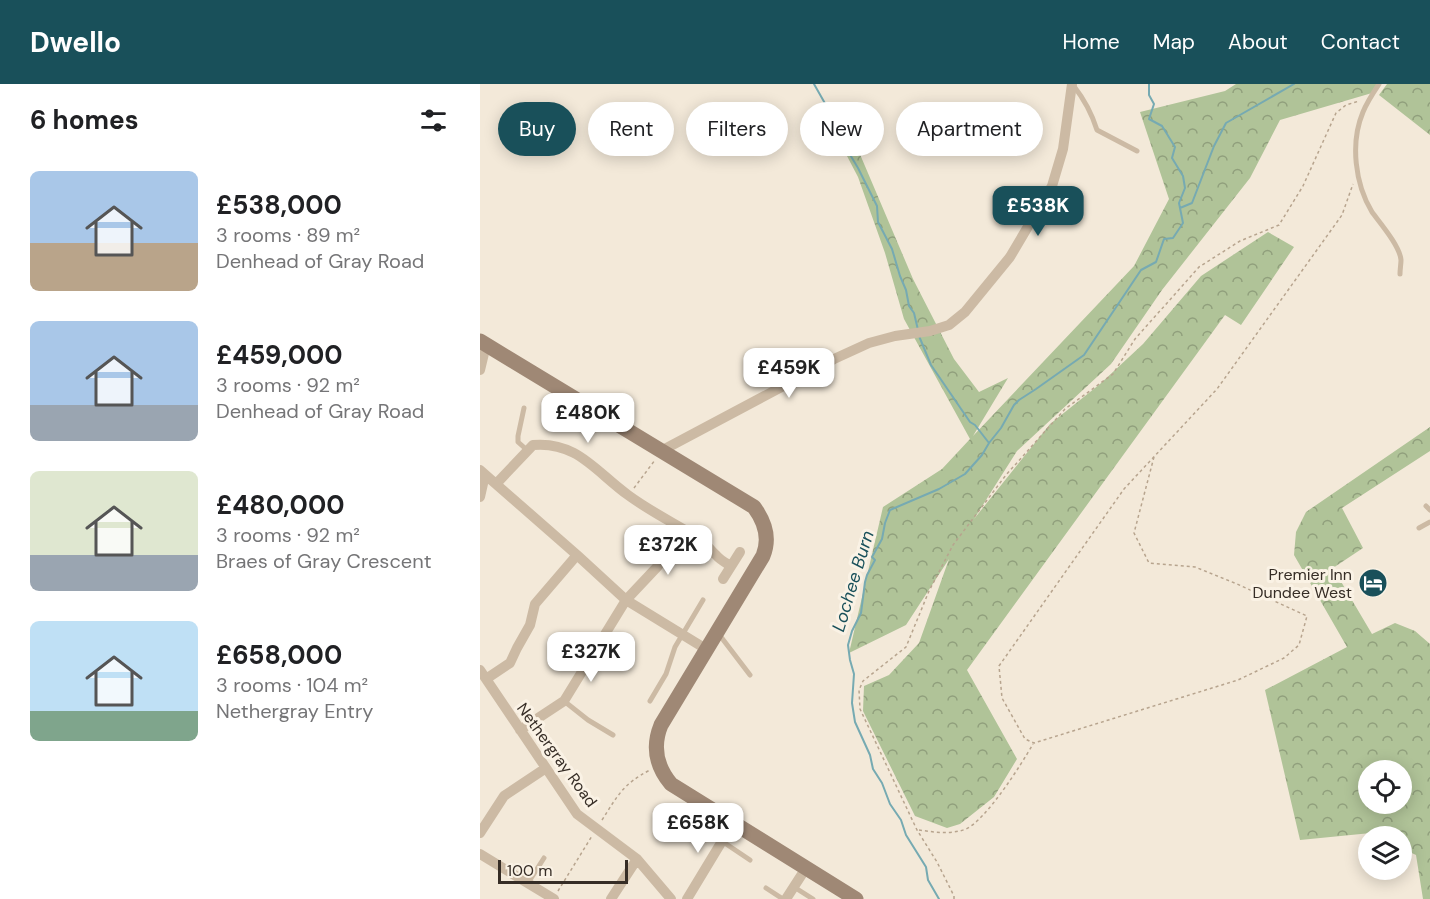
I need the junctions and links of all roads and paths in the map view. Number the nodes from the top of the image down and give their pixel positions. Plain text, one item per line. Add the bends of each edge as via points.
1 (1072, 84) edge
2 (1379, 84) edge
3 (1372, 93) junction
4 (1137, 151) dead end
5 (1358, 171) junction
6 (1400, 273) dead end
7 (483, 343) edge
8 (480, 370) edge
9 (524, 408) dead end
10 (526, 450) junction
11 (661, 451) junction
12 (1154, 457) junction
13 (483, 472) edge
14 (496, 484) junction
15 (628, 496) junction
16 (480, 497) edge
17 (1430, 522) edge
18 (1419, 528) dead end
19 (682, 529) junction
20 (740, 552) dead end
21 (577, 555) junction
22 (731, 566) junction
23 (723, 579) dead end
24 (626, 600) junction
25 (703, 600) dead end
26 (717, 631) junction
27 (682, 635) junction
28 (706, 649) junction
29 (483, 674) edge
30 (750, 675) dead end
31 (564, 701) junction
32 (650, 701) dead end
33 (520, 730) junction
34 (613, 735) dead end
35 (1034, 743) junction
36 (546, 768) junction
37 (686, 817) dead end
38 (733, 824) junction
39 (917, 830) junction
40 (480, 833) edge
41 (722, 842) junction
42 (481, 857) edge
43 (544, 858) dead end
44 (637, 859) junction
45 (750, 860) dead end
46 (806, 868) junction
47 (528, 883) junction
48 (794, 887) junction
49 (766, 888) dead end
50 (539, 895) edge
51 (554, 899) edge
52 (611, 899) edge
53 (671, 899) edge
54 (687, 899) edge
55 (785, 899) edge
56 (813, 899) edge
57 (856, 899) edge
58 (954, 899) edge

1 - 4 lane via 1086,103 1097,130
1 - 11 street via 1063,149 1052,186 1010,257 965,312 949,325 869,343 834,359
2 - 3 lane
3 - 5 lane via 1357,135
3 - 39 path via 1336,112 1303,186 1279,225 1240,241 1199,267 1135,339 1113,374 1065,409 1006,475 953,545 906,647 863,681 859,690 860,709
5 - 6 lane via 1371,210 1398,251
5 - 12 path via 1342,215 1217,389
7 - 8 street
7 - 11 street
9 - 10 lane via 518,436
10 - 14 street
10 - 15 street via 533,445 560,446 584,459
11 - 15 path
11 - 26 street via 754,507 767,535 763,556
12 - 35 path via 1124,489 999,666 1002,698 1025,739
12 - 35 path via 1134,533 1149,563 1195,567 1307,616 1299,645 1284,658 1238,680
13 - 14 street
13 - 16 street
14 - 21 street
15 - 19 street
17 - 18 lane
19 - 22 street via 702,540
19 - 24 street via 658,566
20 - 22 street
21 - 24 street
21 - 29 street via 535,604 530,625 510,663
22 - 23 street
24 - 27 street
24 - 31 street
25 - 27 lane
26 - 28 street
26 - 30 lane
27 - 28 street
27 - 32 lane
28 - 38 street via 661,725 656,754 671,784
29 - 33 street, Nethergray Road
31 - 33 street
31 - 34 lane
33 - 36 street, Nethergray Road
35 - 39 path via 974,824 942,833
36 - 40 street via 504,795
36 - 44 street, Nethergray Road via 577,814
37 - 41 lane
38 - 41 street
38 - 46 street
39 - 58 path via 938,862
41 - 45 lane
41 - 54 street
42 - 47 street
43 - 47 lane
44 - 52 street
44 - 53 street, Nethergray Road
46 - 48 street
46 - 57 street
47 - 50 street
48 - 55 street
48 - 56 lane
49 - 55 lane
50 - 51 street

